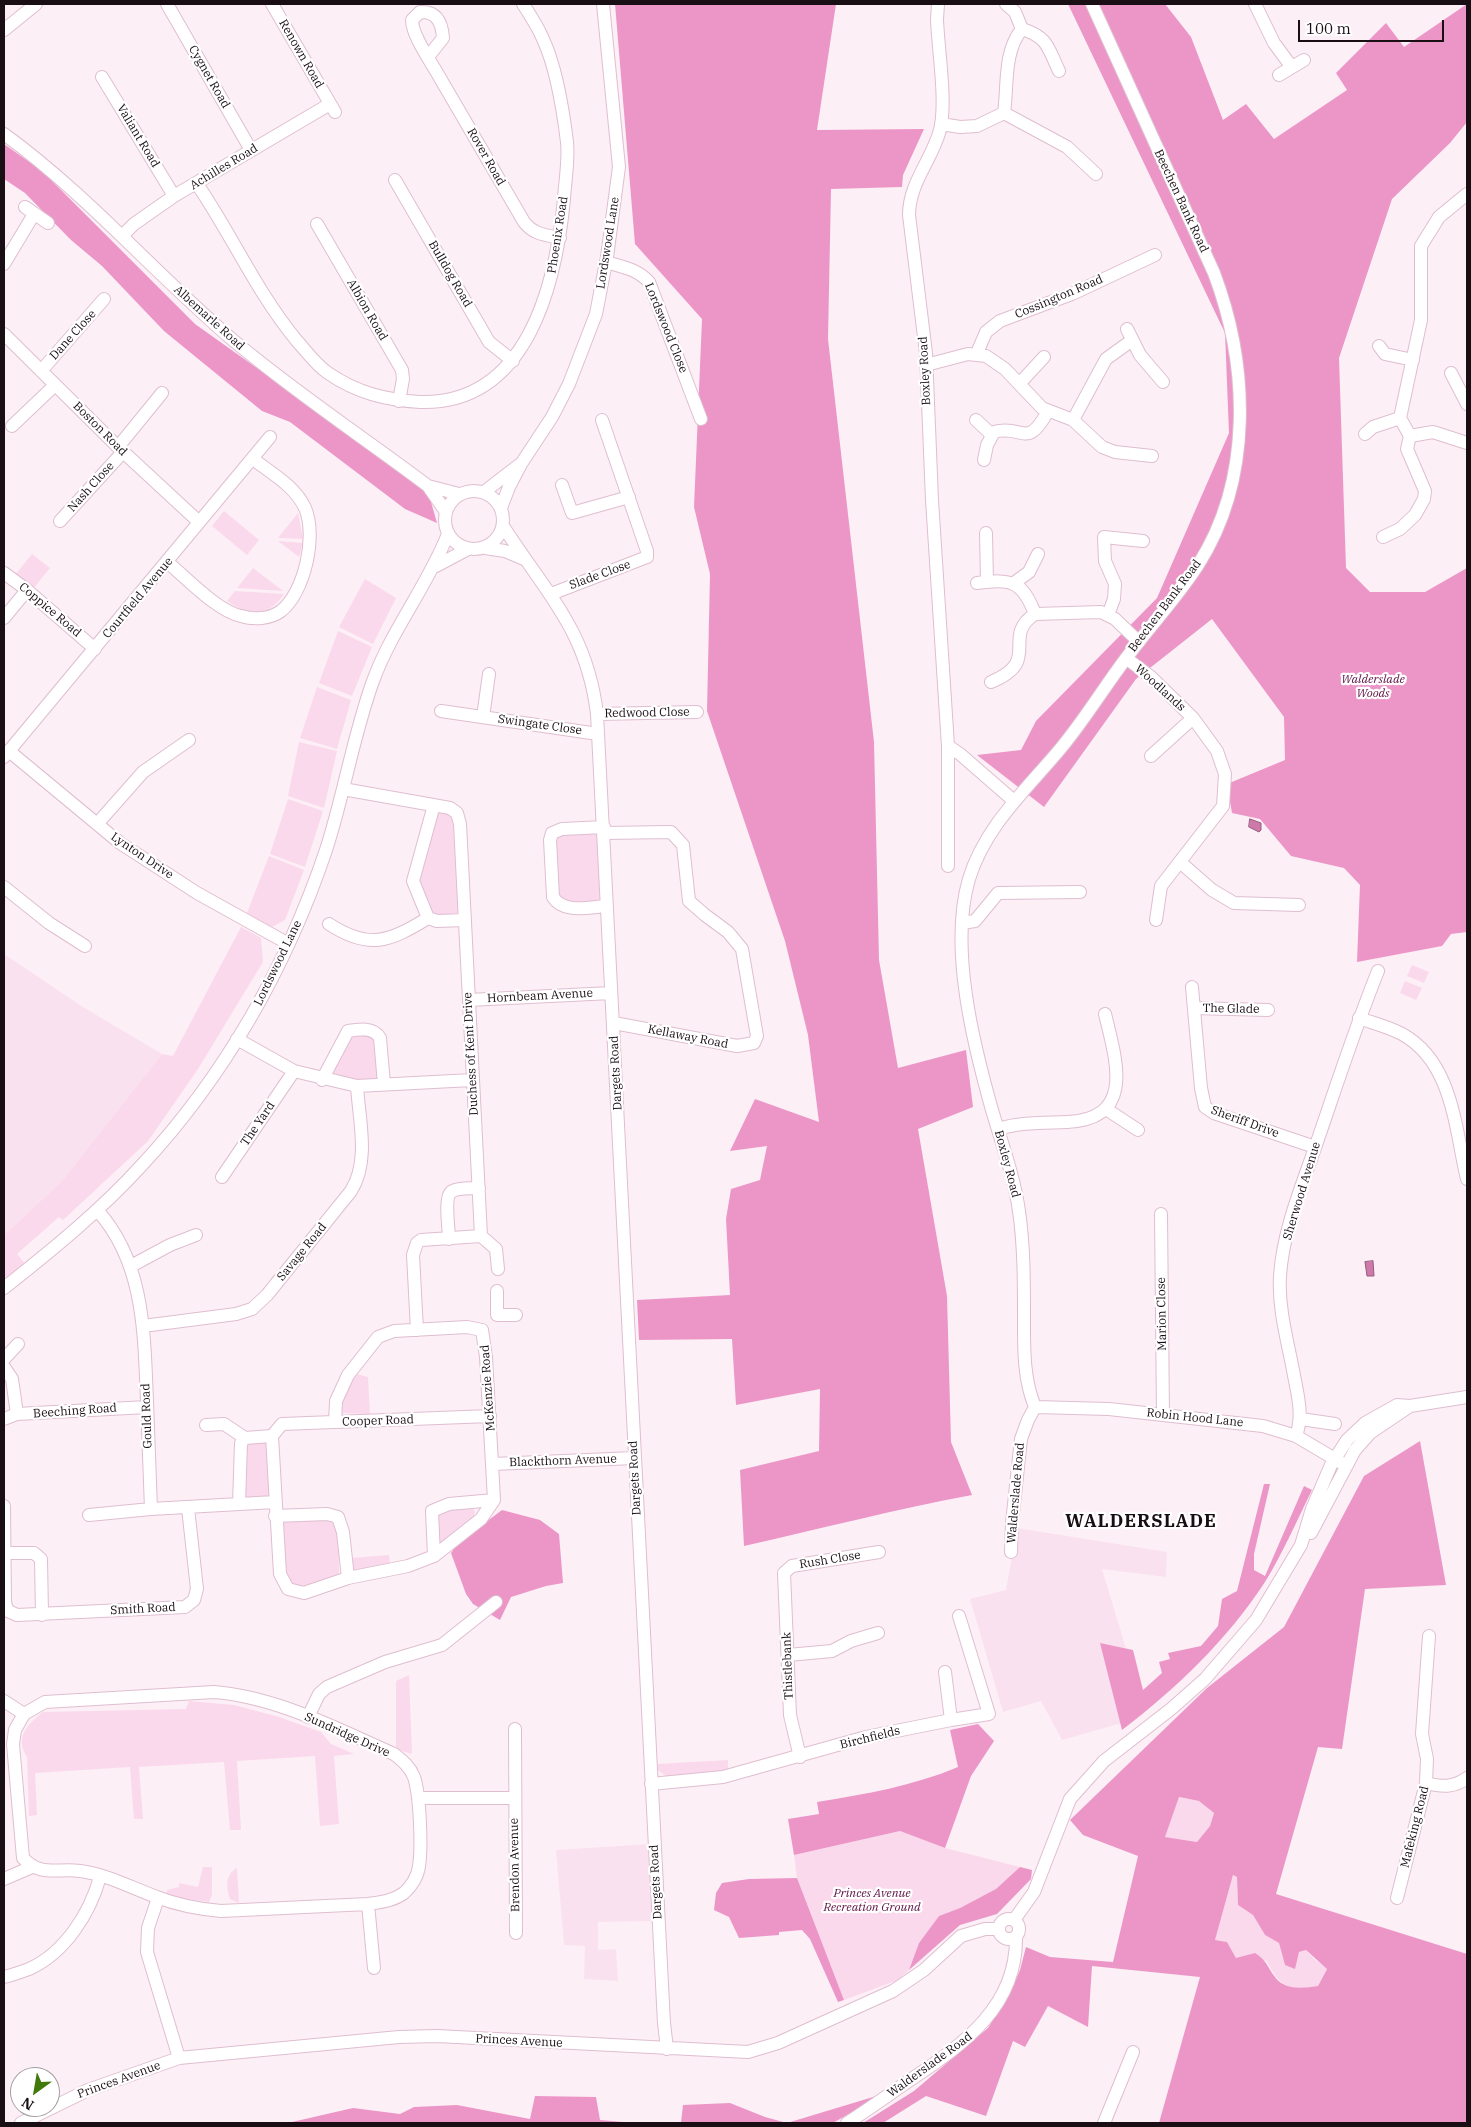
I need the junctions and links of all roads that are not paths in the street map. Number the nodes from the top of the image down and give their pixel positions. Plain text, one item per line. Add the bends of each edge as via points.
1 (36, 4) edge
2 (167, 4) edge
3 (272, 4) edge
4 (523, 4) edge
5 (602, 4) edge
6 (938, 4) edge
7 (1006, 4) edge
8 (1092, 4) edge
9 (1255, 4) edge
10 (1022, 29) junction
11 (4, 30) edge
12 (428, 57) dead end
13 (1304, 60) dead end
14 (1291, 66) junction
15 (1058, 71) dead end
16 (1279, 75) dead end
17 (102, 76) dead end
18 (333, 108) joint
19 (1004, 113) junction
20 (941, 124) junction
21 (4, 134) edge
22 (251, 150) junction
23 (1096, 174) dead end
24 (396, 180) dead end
25 (197, 184) junction
26 (1467, 194) edge
27 (174, 196) junction
28 (48, 223) dead end
29 (317, 224) dead end
30 (122, 236) junction
31 (560, 238) junction
32 (1155, 255) dead end
33 (606, 262) junction
34 (4, 264) edge
35 (104, 299) dead end
36 (4, 334) edge
37 (1379, 346) dead end
38 (977, 353) junction
39 (1044, 357) dead end
40 (1413, 360) junction
41 (513, 361) junction
42 (926, 364) junction
43 (41, 371) junction
44 (1451, 373) dead end
45 (1163, 382) dead end
46 (1020, 383) junction
47 (55, 385) junction
48 (162, 393) dead end
49 (399, 401) junction
50 (1467, 404) edge
51 (1048, 411) junction
52 (701, 418) dead end
53 (1400, 418) junction
54 (602, 420) dead end
55 (976, 420) dead end
56 (1073, 420) junction
57 (12, 426) dead end
58 (1365, 434) dead end
59 (992, 435) junction
60 (1410, 436) junction
61 (270, 437) dead end
62 (1467, 443) edge
63 (120, 450) junction
64 (1152, 456) dead end
65 (253, 459) junction
66 (984, 460) dead end
67 (521, 464) junction
68 (562, 485) dead end
69 (428, 486) junction
70 (484, 492) junction
71 (459, 494) junction
72 (629, 497) junction
73 (501, 508) junction
74 (446, 512) junction
75 (60, 521) dead end
76 (199, 522) junction
77 (503, 526) junction
78 (986, 533) dead end
79 (448, 534) junction
80 (1383, 537) dead end
81 (1143, 541) dead end
82 (485, 548) junction
83 (468, 549) junction
84 (1038, 554) dead end
85 (524, 559) junction
86 (168, 562) junction
87 (436, 566) junction
88 (4, 573) edge
89 (1014, 583) junction
90 (27, 590) junction
91 (551, 594) junction
92 (1036, 614) junction
93 (1108, 615) junction
94 (4, 618) edge
95 (1138, 642) junction
96 (95, 649) junction
97 (1126, 658) junction
98 (489, 674) dead end
99 (991, 682) dead end
100 (441, 711) dead end
101 (697, 712) dead end
102 (597, 714) junction
103 (483, 717) junction
104 (1193, 718) junction
105 (598, 734) junction
106 (189, 740) dead end
107 (948, 746) junction
108 (6, 754) edge
109 (1151, 756) dead end
110 (343, 789) junction
111 (1014, 801) junction
112 (434, 805) junction
113 (97, 824) junction
114 (604, 830) junction
115 (1180, 862) junction
116 (948, 866) dead end
117 (4, 887) edge
118 (1080, 892) dead end
119 (1299, 905) dead end
120 (607, 906) junction
121 (428, 918) junction
122 (464, 920) junction
123 (1156, 920) dead end
124 (962, 923) junction
125 (329, 924) dead end
126 (287, 943) junction
127 (86, 946) dead end
128 (1378, 970) dead end
129 (1192, 987) dead end
130 (611, 993) junction
131 (469, 1000) junction
132 (1194, 1008) junction
133 (1268, 1010) dead end
134 (1105, 1014) dead end
135 (1359, 1018) junction
136 (614, 1023) junction
137 (237, 1039) junction
138 (294, 1071) junction
139 (322, 1080) junction
140 (472, 1080) junction
141 (384, 1084) junction
142 (357, 1086) junction
143 (1106, 1109) junction
144 (998, 1129) junction
145 (1138, 1130) dead end
146 (1315, 1147) junction
147 (222, 1177) dead end
148 (1467, 1179) edge
149 (479, 1188) junction
150 (97, 1210) junction
151 (1161, 1214) dead end
152 (196, 1235) dead end
153 (480, 1236) junction
154 (449, 1239) junction
155 (131, 1266) junction
156 (498, 1269) dead end
157 (4, 1288) edge
158 (497, 1291) dead end
159 (516, 1314) dead end
160 (497, 1316) junction
161 (143, 1326) junction
162 (417, 1330) junction
163 (482, 1330) junction
164 (18, 1344) dead end
165 (4, 1360) edge
166 (4, 1367) edge
167 (1467, 1397) edge
168 (147, 1407) junction
169 (1035, 1407) junction
170 (18, 1414) junction
171 (1163, 1415) junction
172 (490, 1416) junction
173 (4, 1418) edge
174 (1301, 1419) junction
175 (335, 1422) junction
176 (1335, 1424) dead end
177 (206, 1425) dead end
178 (272, 1436) junction
179 (1296, 1436) junction
180 (245, 1438) junction
181 (634, 1458) junction
182 (1340, 1462) junction
183 (493, 1464) junction
184 (494, 1500) junction
185 (276, 1502) junction
186 (240, 1504) junction
187 (4, 1506) edge
188 (188, 1508) junction
189 (151, 1509) junction
190 (89, 1515) dead end
191 (275, 1516) junction
192 (878, 1552) dead end
193 (1011, 1552) dead end
194 (5, 1554) edge
195 (434, 1556) junction
196 (784, 1573) joint
197 (348, 1578) junction
198 (496, 1602) dead end
199 (42, 1615) junction
200 (959, 1616) dead end
201 (878, 1632) dead end
202 (1429, 1636) dead end
203 (788, 1655) junction
204 (945, 1672) dead end
205 (4, 1702) edge
206 (24, 1714) junction
207 (308, 1717) junction
208 (951, 1720) junction
209 (514, 1729) dead end
210 (800, 1757) junction
211 (1467, 1778) edge
212 (1426, 1783) junction
213 (651, 1784) junction
214 (418, 1798) junction
215 (514, 1798) junction
216 (32, 1867) junction
217 (100, 1877) junction
218 (4, 1879) edge
219 (158, 1898) junction
220 (1397, 1898) dead end
221 (368, 1904) junction
222 (1014, 1920) junction
223 (998, 1929) junction
224 (516, 1933) dead end
225 (1016, 1937) junction
226 (374, 1968) dead end
227 (4, 1977) edge
228 (668, 2049) junction
229 (1132, 2052) dead end
230 (178, 2058) junction
231 (21, 2123) edge
232 (847, 2123) edge
233 (1104, 2123) edge

1 - 11 street
2 - 22 street, Cygnet Road
3 - 18 street, Renown Road
4 - 31 street, Phoenix Road via 544,40 554,71 567,144
5 - 33 street, Lordswood Lane via 619,167
6 - 20 street, Boxley Road
7 - 10 street via 1015,12
8 - 95 street, Beechen Bank Road via 1214,273 1231,322 1237,372 1239,445 1229,494 1207,548 1189,578
9 - 14 street via 1274,43
10 - 15 street via 1041,37
10 - 19 street via 1010,55
12 - 31 street, Rover Road via 529,229
13 - 14 street
14 - 16 street
17 - 27 street, Valiant Road
18 - 22 street, Achilles Road
19 - 20 street via 977,126
19 - 23 street via 1067,146
20 - 42 street, Boxley Road via 915,183 909,206
21 - 30 street, Albemarle Road via 66,182
22 - 25 street, Achilles Road
24 - 41 street, Bulldog Road via 489,342
25 - 27 street, Achilles Road
25 - 49 street, Phoenix Road via 276,316 308,354 326,372 351,388 378,398
26 - 40 street via 1439,217 1421,246 1421,320
27 - 30 street, Achilles Road
28 - 34 street via 30,210
29 - 49 street, Albion Road via 402,370
30 - 69 street, Albemarle Road via 234,341
31 - 41 street, Phoenix Road via 540,310
32 - 38 street, Cossington Road via 1072,294 1000,321 986,332
33 - 52 street, Lordswood Close via 630,269 649,282
33 - 67 street, Lordswood Lane via 596,314 569,384
35 - 43 street, Dane Close
36 - 43 street, Boston Road
37 - 40 street via 1385,354
38 - 42 street
38 - 46 street via 998,362
39 - 46 street
40 - 53 street
41 - 49 street, Phoenix Road via 496,376 456,398 435,402
42 - 107 street, Boxley Road
43 - 47 street, Boston Road
44 - 50 street
45 - 56 street via 1129,335 1106,359
46 - 51 street via 1037,404
47 - 57 street
47 - 63 street, Boston Road
48 - 63 street, Nash Close
51 - 56 street
51 - 59 street via 1032,432 999,431
53 - 58 street via 1373,427
53 - 60 street
54 - 72 street, Slade Close
55 - 59 street
56 - 64 street via 1102,447 1115,452
59 - 66 street
60 - 62 street via 1433,432
60 - 80 street via 1408,449 1425,491 1424,499 1400,529
61 - 65 street, Courtfield Avenue
63 - 75 street, Nash Close
63 - 76 street, Boston Road
65 - 76 street, Courtfield Avenue
65 - 86 street via 290,488 309,517 311,540 304,568 285,608 264,618 240,616 214,601
67 - 70 street, Lordswood Lane
67 - 73 street, Lordswood Lane
68 - 72 street via 572,513
69 - 71 street, Albemarle Road
69 - 74 street, Albemarle Road
70 - 71 street
70 - 73 street
71 - 74 street
72 - 91 street, Slade Close via 647,557
73 - 77 street, Lordswood Lane
74 - 79 street, Lordswood Lane
76 - 86 street, Courtfield Avenue
77 - 82 street via 494,542
77 - 85 street, Dargets Road
78 - 89 street via 982,582
79 - 83 street via 456,544
79 - 87 street, Lordswood Lane
81 - 93 street via 1104,537 1105,561 1113,576 1116,592
82 - 83 street, Lordswood Lane
82 - 85 street via 505,550
83 - 87 street, Lordswood Lane
84 - 89 street via 1029,572
85 - 91 street, Dargets Road
86 - 96 street, Courtfield Avenue
87 - 110 street, Lordswood Lane via 410,604 377,672
88 - 90 street, Coppice Road
89 - 92 street via 1026,594
90 - 94 street
90 - 96 street, Coppice Road
91 - 102 street, Dargets Road via 583,651
92 - 93 street via 1092,612
92 - 99 street via 1021,632 1017,666
93 - 95 street
95 - 97 street, Beechen Bank Road
96 - 108 street, Courtfield Avenue
97 - 104 street, Woodlands via 1151,677
97 - 111 street, Beechen Bank Road via 1061,747
98 - 103 street, Swingate Close
100 - 103 street, Swingate Close
101 - 102 street, Redwood Close
102 - 105 street, Dargets Road
103 - 105 street, Swingate Close
104 - 109 street, Woodlands
104 - 115 street, Woodlands via 1222,762 1225,798 1218,814
105 - 114 street, Dargets Road
106 - 113 street via 143,772
107 - 111 street
107 - 116 street, Boxley Road
108 - 113 street, Lynton Drive
110 - 112 street, Duchess of Kent Drive
110 - 126 street, Lordswood Lane via 318,871
111 - 124 street, Beechen Bank Road via 976,861 969,880
112 - 121 street via 413,881
112 - 122 street, Duchess of Kent Drive via 457,813 460,824
113 - 126 street, Lynton Drive via 182,883
114 - 120 street, Dargets Road
114 - 120 street via 555,830 550,840 553,897 557,903 567,907
114 - 136 street, Kellaway Road via 671,832 683,845 690,900 705,916 728,932 742,949 756,1036 754,1043 737,1046
115 - 119 street via 1212,890 1234,903
115 - 123 street, Woodlands via 1161,886
117 - 127 street via 49,923
118 - 124 street via 998,893 975,921
120 - 130 street, Dargets Road
121 - 122 street
121 - 125 street via 409,929 368,941 344,934
122 - 131 street, Duchess of Kent Drive
124 - 144 street, Boxley Road via 961,953 972,1026
126 - 137 street, Lordswood Lane via 268,985
128 - 135 street, Sherwood Avenue
129 - 132 street, Sheriff Drive
130 - 131 street, Hornbeam Avenue
130 - 136 street, Dargets Road
131 - 140 street, Duchess of Kent Drive
132 - 133 street, The Glade
132 - 146 street, Sheriff Drive via 1200,1088 1205,1107 1214,1113
134 - 143 street via 1116,1064 1117,1089
135 - 146 street, Sherwood Avenue
135 - 148 street via 1401,1034 1420,1047 1435,1064 1447,1090
136 - 181 street, Dargets Road
137 - 138 street
137 - 150 street, Lordswood Lane via 180,1121
138 - 139 street
138 - 147 street, The Yard
139 - 141 street via 348,1031 365,1030 378,1034 380,1038
139 - 142 street
140 - 141 street
140 - 149 street, Duchess of Kent Drive
141 - 142 street
142 - 161 street, Savage Road via 360,1175 351,1191 267,1295 252,1309 236,1314
143 - 144 street via 1083,1120 1020,1124
143 - 145 street
144 - 169 street, Boxley Road via 1014,1181 1018,1208 1023,1260 1025,1359 1028,1388
146 - 174 street, Sherwood Avenue via 1288,1228 1280,1276 1281,1307
149 - 153 street, Duchess of Kent Drive
149 - 154 street via 457,1190 447,1199
150 - 155 street, Gould Road via 114,1232
150 - 157 street, Lordswood Lane
151 - 171 street, Marion Close
152 - 155 street
153 - 154 street
153 - 156 street via 496,1248
154 - 162 street via 421,1240 414,1247
155 - 161 street, Gould Road
158 - 160 street
159 - 160 street
160 - 163 street
161 - 168 street, Gould Road
162 - 163 street, McKenzie Road via 467,1327
162 - 175 street, McKenzie Road via 394,1331 378,1337 348,1375 336,1402
163 - 172 street, McKenzie Road
164 - 165 street
166 - 170 street via 12,1379
167 - 182 street via 1410,1406 1370,1433
168 - 170 street, Beeching Road
168 - 189 street, Gould Road
169 - 171 street, Robin Hood Lane
169 - 193 street, Walderslade Road via 1021,1439
170 - 173 street, Beeching Road
171 - 179 street, Robin Hood Lane via 1263,1426
172 - 175 street, Cooper Road
172 - 183 street, McKenzie Road
174 - 176 street
174 - 179 street, Sherwood Avenue
175 - 178 street, Cooper Road via 282,1424
177 - 180 street via 224,1424
178 - 180 street, Cooper Road
178 - 185 street
179 - 182 street, Robin Hood Lane
180 - 186 street via 240,1447
181 - 183 street, Blackthorn Avenue
181 - 213 street, Dargets Road
182 - 222 street via 1311,1533 1256,1620 1204,1679 1171,1709 1104,1760 1070,1799 1034,1892
183 - 184 street, McKenzie Road
184 - 195 street via 481,1519
184 - 195 street via 449,1504 432,1510
185 - 186 street
185 - 191 street
186 - 188 street
187 - 194 street
188 - 189 street
188 - 199 street, Smith Road via 196,1590 194,1600 185,1606
189 - 190 street
191 - 197 street via 326,1514 338,1517 343,1532
191 - 197 street via 280,1574 288,1589 304,1593
192 - 196 street, Rush Close via 792,1566
194 - 199 street, Smith Road via 5,1603 8,1611 12,1614
194 - 199 street via 34,1553 41,1559
195 - 197 street via 408,1566
196 - 203 street, Thistlebank
198 - 207 street via 442,1645 385,1662 327,1688 319,1694
200 - 208 street, Birchfields via 989,1714
201 - 203 street via 832,1651
202 - 212 street, Mafeking Road via 1422,1734
203 - 210 street, Thistlebank via 790,1715
204 - 208 street
205 - 206 street
206 - 207 street, Sundridge Drive via 45,1702 62,1699 214,1692 234,1693
206 - 216 street via 15,1730 13,1744 24,1858
207 - 214 street, Sundridge Drive via 394,1754 415,1779
208 - 210 street, Birchfields via 866,1737
209 - 215 street, Brendon Avenue
210 - 213 street, Birchfields via 723,1777
211 - 212 street via 1444,1787
212 - 220 street, Mafeking Road
213 - 228 street, Dargets Road
214 - 215 street
214 - 221 street, Sundridge Drive via 419,1867 415,1880 405,1892 390,1901
215 - 224 street, Brendon Avenue
216 - 217 street, Sundridge Drive via 43,1871 82,1871
216 - 218 street
217 - 219 street, Sundridge Drive
217 - 227 street via 88,1908 58,1949 30,1969
219 - 221 street, Sundridge Drive via 221,1912
219 - 230 street via 148,1928 147,1952
221 - 226 street
222 - 223 street via 1004,1920
222 - 225 street via 1020,1928
223 - 225 street via 1006,1940
223 - 228 street, Princes Avenue via 961,1936 924,1970 893,1991 778,2043 748,2052
225 - 232 street, Walderslade Road via 1014,1970 1006,1989 973,2034
228 - 230 street, Princes Avenue via 437,2036
229 - 233 street
230 - 231 street, Princes Avenue via 88,2090

